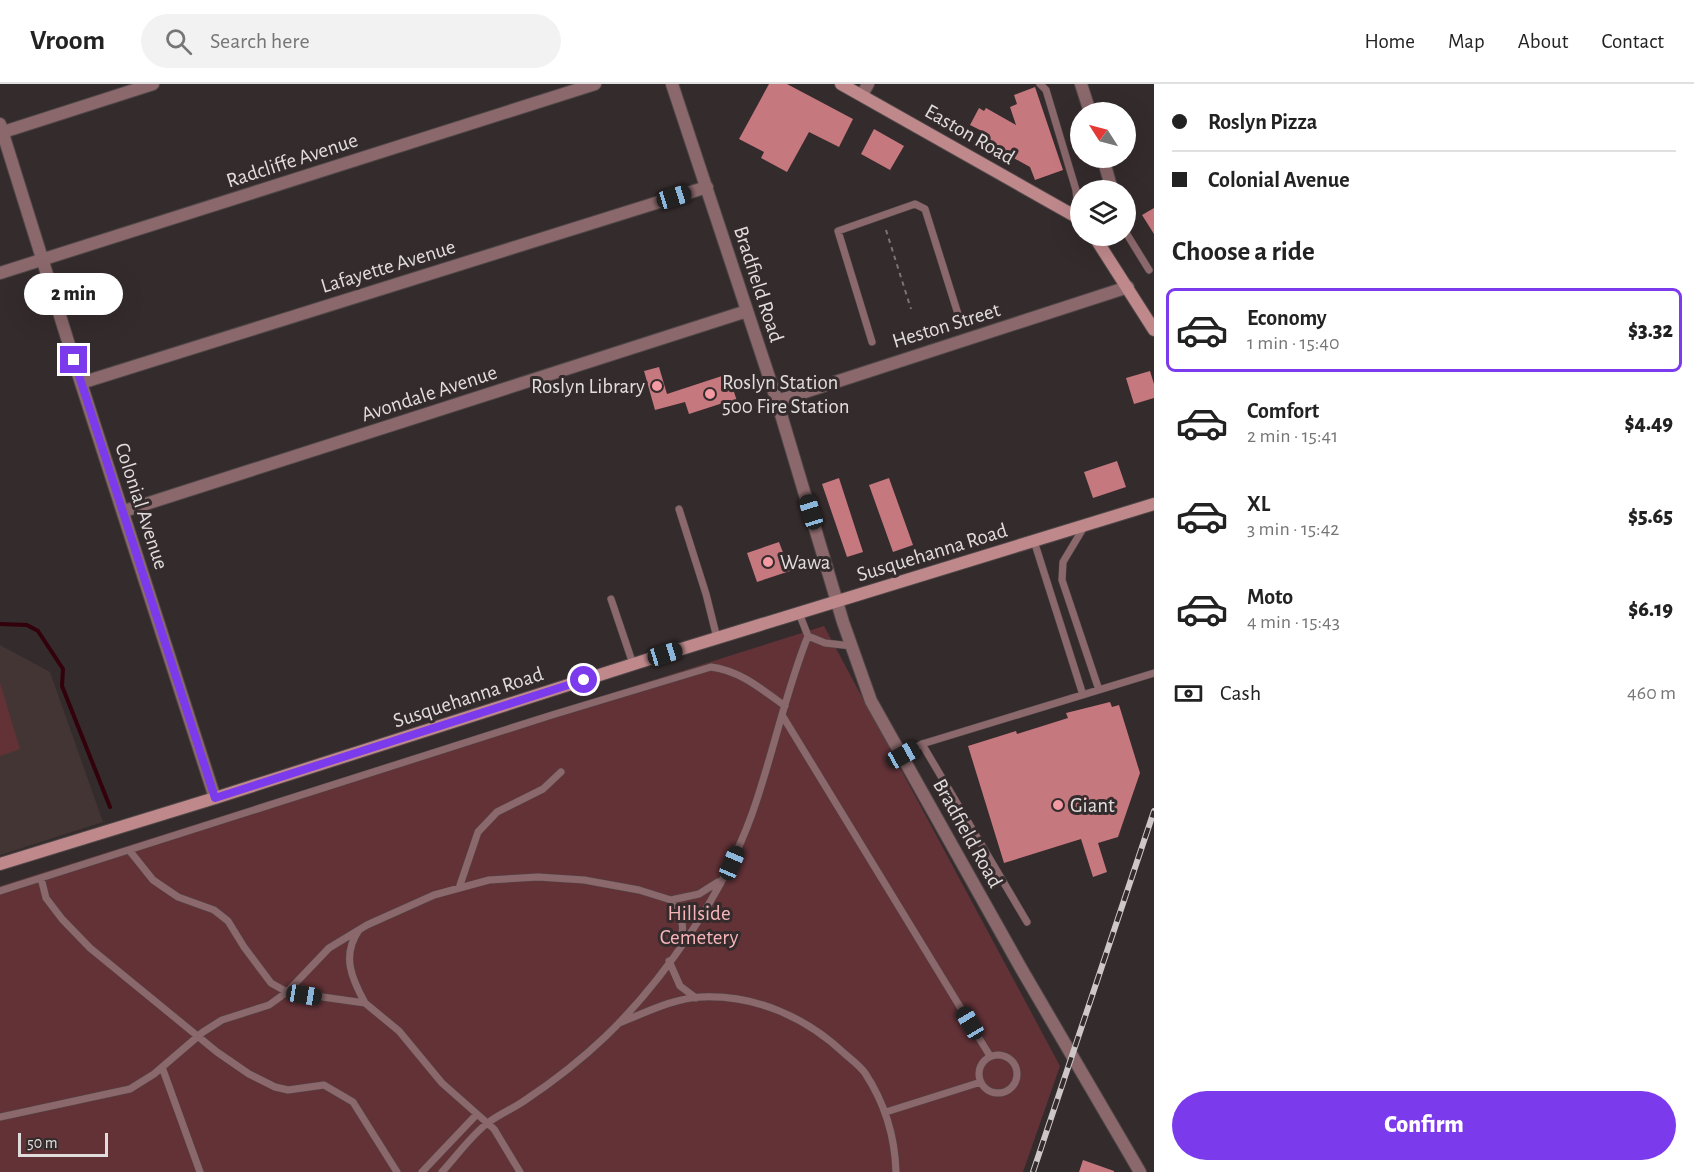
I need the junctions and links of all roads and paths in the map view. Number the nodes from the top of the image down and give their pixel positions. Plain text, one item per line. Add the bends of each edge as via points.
1 (153, 84) edge
2 (596, 84) edge
3 (672, 84) edge
4 (841, 84) edge
5 (1040, 84) edge
6 (1082, 84) edge
7 (865, 90) edge
8 (1087, 102) edge
9 (1, 129) edge
10 (1073, 180) edge
11 (707, 187) junction
12 (1070, 213) edge
13 (886, 230) dead end
14 (1101, 246) edge
15 (1134, 246) edge
16 (43, 260) junction
17 (1149, 270) dead end
18 (0, 273) edge
19 (1128, 287) junction
20 (911, 309) dead end
21 (747, 311) junction
22 (958, 314) dead end
23 (1154, 330) edge
24 (872, 342) dead end
25 (81, 382) junction
26 (777, 401) junction
27 (1154, 504) edge
28 (679, 509) dead end
29 (124, 511) junction
30 (1085, 525) junction
31 (1034, 541) junction
32 (611, 599) dead end
33 (838, 601) junction
34 (799, 613) junction
35 (808, 636) junction
36 (717, 638) junction
37 (852, 646) junction
38 (633, 664) junction
39 (1154, 673) edge
40 (1099, 690) junction
41 (1083, 694) junction
42 (785, 706) junction
43 (782, 715) junction
44 (922, 744) junction
45 (903, 755) junction
46 (561, 772) dead end
47 (215, 798) junction
48 (129, 850) junction
49 (0, 864) edge
50 (724, 876) junction
51 (41, 878) junction
52 (459, 888) junction
53 (0, 891) edge
54 (671, 900) junction
55 (1027, 922) dead end
56 (360, 929) junction
57 (680, 946) junction
58 (669, 961) junction
59 (287, 992) junction
60 (696, 998) junction
61 (365, 1003) junction
62 (617, 1024) junction
63 (197, 1036) junction
64 (990, 1056) junction
65 (162, 1067) junction
66 (981, 1082) junction
67 (886, 1112) junction
68 (477, 1114) junction
69 (0, 1117) edge
70 (487, 1123) junction
71 (200, 1172) edge
72 (397, 1172) edge
73 (421, 1172) edge
74 (442, 1172) edge
75 (520, 1172) edge
76 (896, 1172) edge
77 (1140, 1172) edge

1 - 9 street
2 - 16 street, Radcliffe Avenue
3 - 11 street, Bradfield Road
4 - 7 main road, Easton Road
5 - 10 lane via 1046,90
6 - 8 street
7 - 12 main road, Easton Road
9 - 16 street, Colonial Avenue
11 - 21 street, Bradfield Road
11 - 25 street, Lafayette Avenue
13 - 20 path
14 - 19 main road
15 - 17 lane
16 - 18 street, Radcliffe Avenue
16 - 25 street, Colonial Avenue
19 - 23 main road
19 - 26 street, Heston Street
21 - 26 street, Bradfield Road
21 - 29 street, Avondale Avenue
22 - 24 lane via 926,209 915,204 838,231
25 - 29 street, Colonial Avenue
26 - 33 street, Bradfield Road
27 - 30 main road, Susquehanna Road
28 - 36 lane
29 - 47 street, Colonial Avenue
30 - 31 main road, Susquehanna Road
30 - 40 lane via 1063,562 1062,580
31 - 33 main road, Susquehanna Road
31 - 41 lane
32 - 38 lane
33 - 34 main road, Susquehanna Road
33 - 37 street, Bradfield Road
34 - 35 lane
34 - 36 main road, Susquehanna Road
35 - 37 lane via 825,643
35 - 42 lane
36 - 38 main road, Susquehanna Road
37 - 45 street, Bradfield Road via 871,701
38 - 47 main road, Susquehanna Road
39 - 40 lane
40 - 41 lane
41 - 44 lane
42 - 43 lane
42 - 48 lane via 743,676 711,667
43 - 50 lane via 752,815
43 - 64 lane
44 - 45 lane
44 - 55 lane
45 - 77 street, Bradfield Road
46 - 52 lane via 543,789 497,812 478,832
47 - 49 main road, Susquehanna Road
48 - 51 lane
48 - 59 lane via 153,880 228,921 271,984
50 - 54 lane via 699,894
50 - 57 lane
51 - 53 lane
51 - 63 lane via 46,898 90,948
52 - 54 lane via 489,880 550,878 584,880
52 - 56 lane via 434,895
54 - 57 lane via 683,920
56 - 59 lane via 329,948
56 - 61 lane via 351,950 350,965 351,977
57 - 58 lane
58 - 60 lane via 680,986
58 - 62 lane
59 - 61 lane
59 - 63 lane via 269,1005 222,1020
60 - 62 lane via 668,1004
60 - 67 lane via 755,1001 797,1018 831,1041 864,1072
61 - 68 lane via 399,1031 442,1083
62 - 70 lane via 551,1081
63 - 65 lane
63 - 72 lane via 249,1074 275,1087 288,1090 324,1085 353,1102
64 - 66 lane via 981,1064
64 - 66 lane via 1009,1058 1016,1068 1016,1080 1002,1092 989,1091
65 - 69 lane via 130,1089
65 - 71 lane
66 - 67 lane
67 - 76 lane
68 - 70 lane
68 - 73 lane
70 - 74 lane
70 - 75 lane

